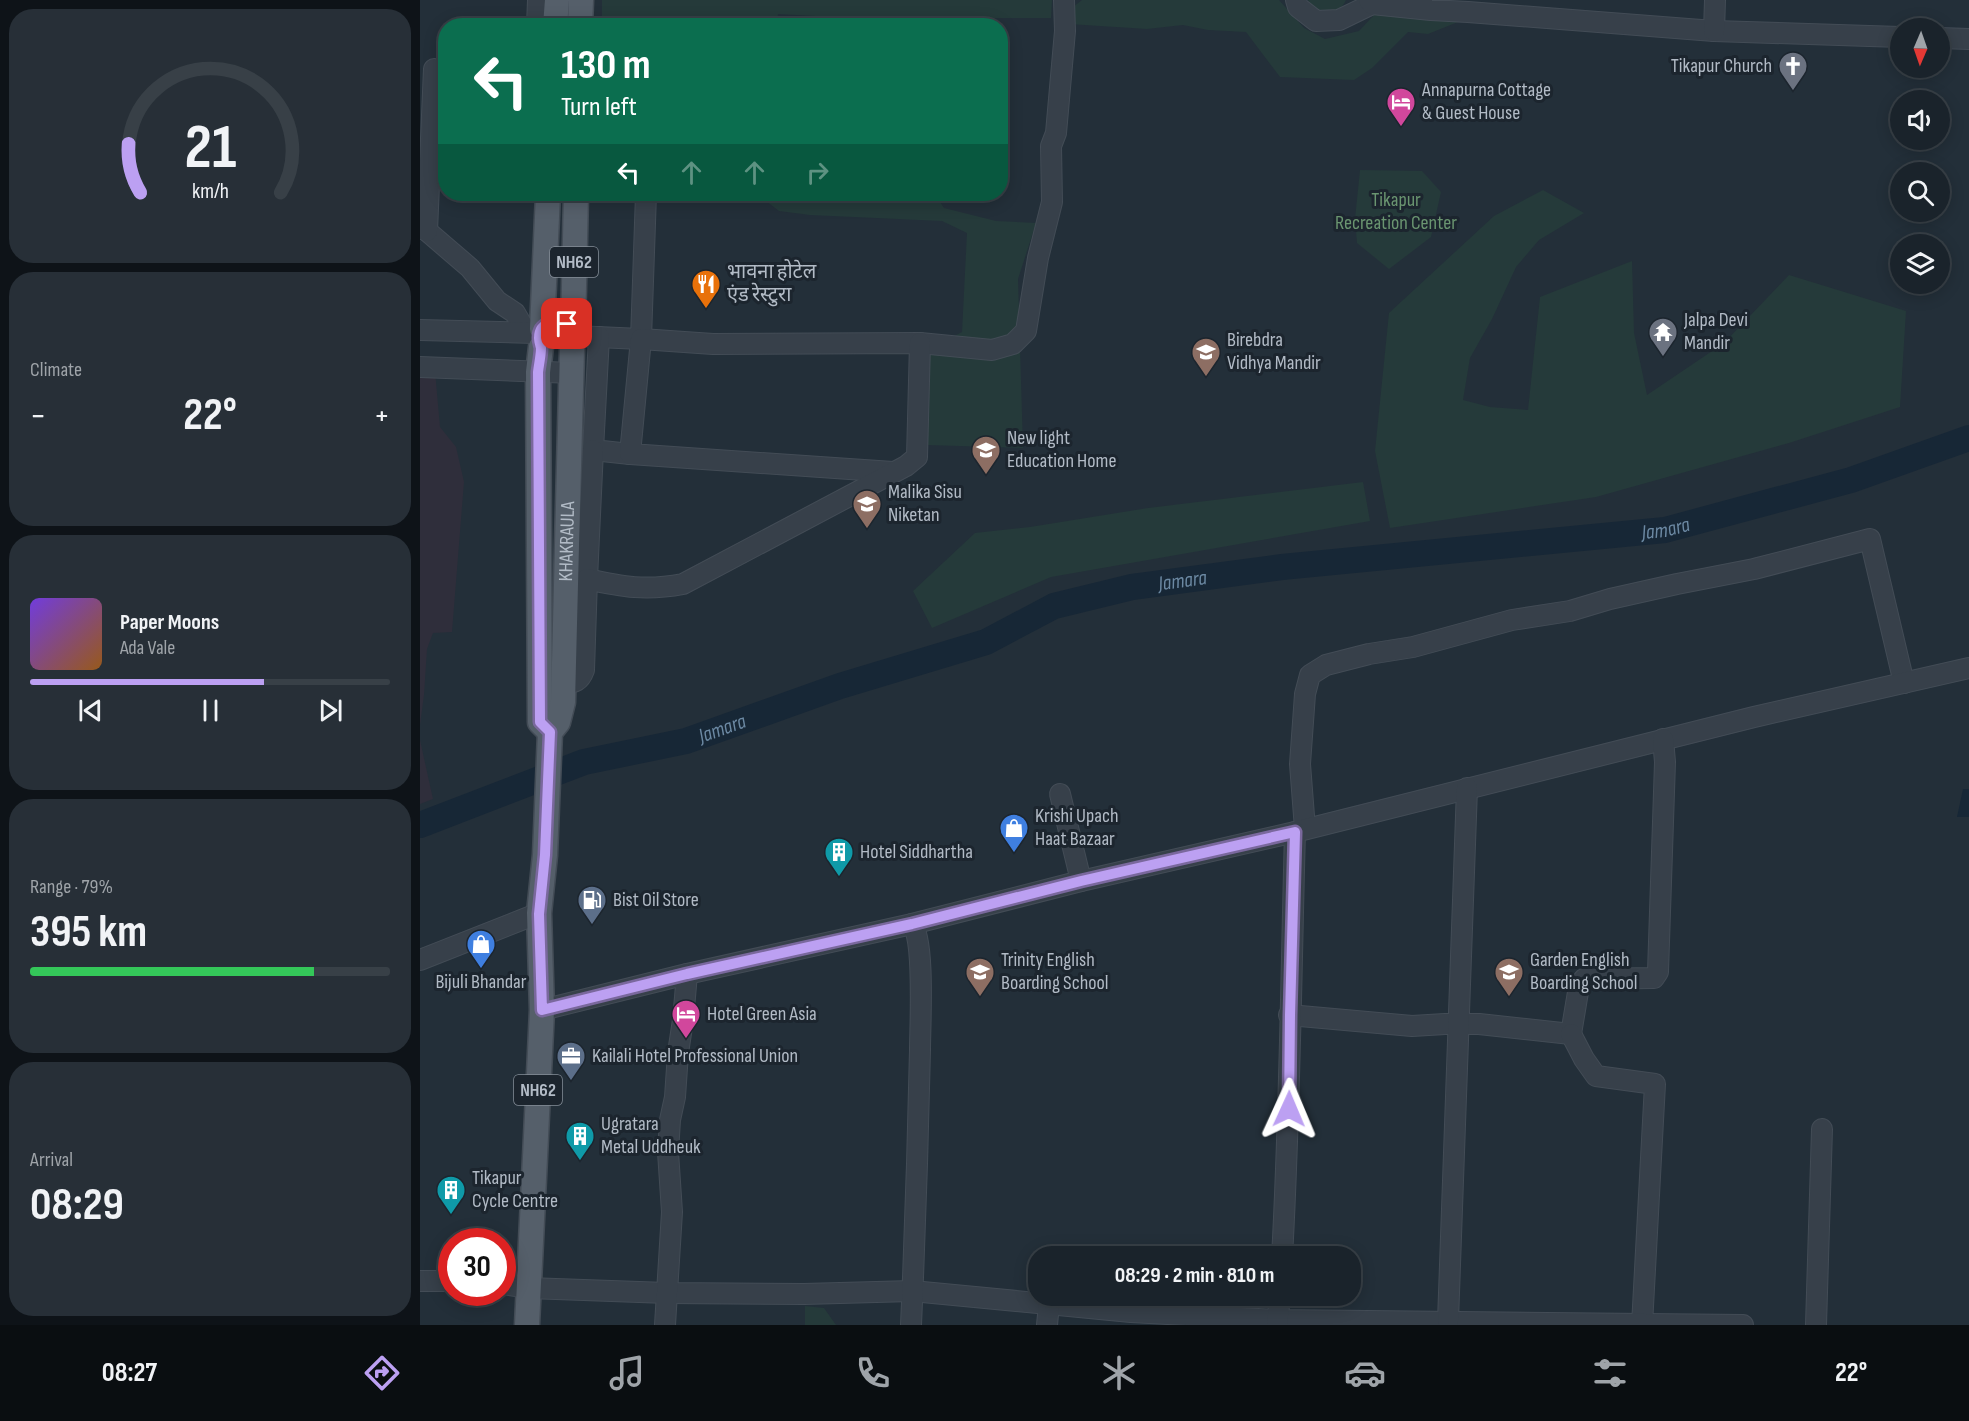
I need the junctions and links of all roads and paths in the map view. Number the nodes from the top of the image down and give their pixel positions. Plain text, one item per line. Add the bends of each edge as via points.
1 (538, 0) edge
2 (556, 0) edge
3 (581, 0) edge
4 (1064, 0) edge
5 (1296, 0) edge
6 (1715, 0) edge
7 (1370, 2) edge
8 (537, 18) edge
9 (555, 18) edge
10 (580, 18) edge
11 (1714, 31) junction
12 (1890, 37) edge
13 (1950, 38) edge
14 (1969, 39) edge
15 (433, 69) edge
16 (547, 201) edge
17 (576, 201) edge
18 (646, 201) edge
19 (424, 229) edge
20 (420, 330) edge
21 (537, 335) junction
22 (580, 338) junction
23 (641, 339) junction
24 (920, 343) junction
25 (420, 367) edge
26 (538, 372) junction
27 (573, 374) junction
28 (593, 450) junction
29 (630, 454) junction
30 (893, 472) junction
31 (586, 579) junction
32 (1969, 668) edge
33 (563, 683) junction
34 (1904, 683) junction
35 (550, 738) junction
36 (1663, 739) junction
37 (1467, 788) junction
38 (1059, 794) dead end
39 (1300, 830) junction
40 (1081, 881) junction
41 (539, 914) junction
42 (912, 924) junction
43 (420, 960) edge
44 (687, 974) junction
45 (542, 1010) junction
46 (1290, 1015) junction
47 (1460, 1024) junction
48 (1571, 1034) junction
49 (1822, 1129) dead end
50 (1283, 1246) edge
51 (420, 1281) edge
52 (438, 1281) edge
53 (516, 1286) edge
54 (528, 1288) junction
55 (912, 1291) junction
56 (667, 1293) junction
57 (1028, 1302) edge
58 (1048, 1306) edge
59 (1069, 1306) edge
60 (1279, 1306) edge
61 (1448, 1321) junction
62 (1277, 1322) edge
63 (1641, 1324) edge
64 (527, 1325) edge
65 (665, 1325) edge
66 (911, 1325) edge
67 (1047, 1325) edge
68 (1743, 1325) edge
69 (1816, 1325) edge

1 - 8 street
2 - 9 main road
3 - 10 main road
4 - 24 street via 1056,133 1051,146 1052,202 1026,331 1013,344 992,350
5 - 7 street via 1298,7 1316,21 1340,20
6 - 11 street
7 - 11 street
11 - 12 street
13 - 14 street
15 - 19 street
16 - 21 main road, NH62
17 - 22 main road, NH62
18 - 23 street
19 - 21 street via 470,268 497,301
20 - 21 street
21 - 22 main road via 549,322 558,321 567,324
21 - 26 main road, KHAKRAULA / NH62
22 - 23 street
22 - 27 main road, KHAKRAULA / NH62
22 - 28 street
23 - 24 street via 714,344
23 - 29 street
24 - 30 street via 917,458
25 - 26 street
26 - 27 street
26 - 35 main road, KHAKRAULA / NH62 via 540,722
27 - 33 main road, KHAKRAULA / NH62
28 - 29 street
28 - 31 street
29 - 30 street
30 - 31 street via 683,584 627,588
31 - 33 street via 584,670 581,679
32 - 34 street
33 - 35 main road, KHAKRAULA / NH62 via 563,702
34 - 36 street
34 - 39 street via 1870,539 1754,569 1369,654 1326,665 1310,675 1300,764
35 - 41 main road, NH62
36 - 37 street
36 - 48 street via 1658,972 1654,978 1584,979 1579,986
37 - 39 street
37 - 47 street
38 - 40 street
39 - 40 street
39 - 46 street
40 - 42 street
41 - 43 street
41 - 45 main road, NH62
42 - 44 street
42 - 55 street via 918,934 921,993
44 - 45 street
44 - 56 street via 675,1097 669,1120 672,1212
45 - 54 main road, NH62
46 - 47 street via 1412,1026
46 - 50 street
47 - 48 street
47 - 61 street
48 - 63 street via 1596,1076 1655,1083
49 - 69 street
51 - 52 street
53 - 54 street
54 - 56 street
54 - 64 main road, NH62
55 - 56 street
55 - 57 street
55 - 66 street
56 - 65 street
58 - 67 street
59 - 62 street
60 - 62 street
61 - 62 street
61 - 63 street
63 - 68 street

